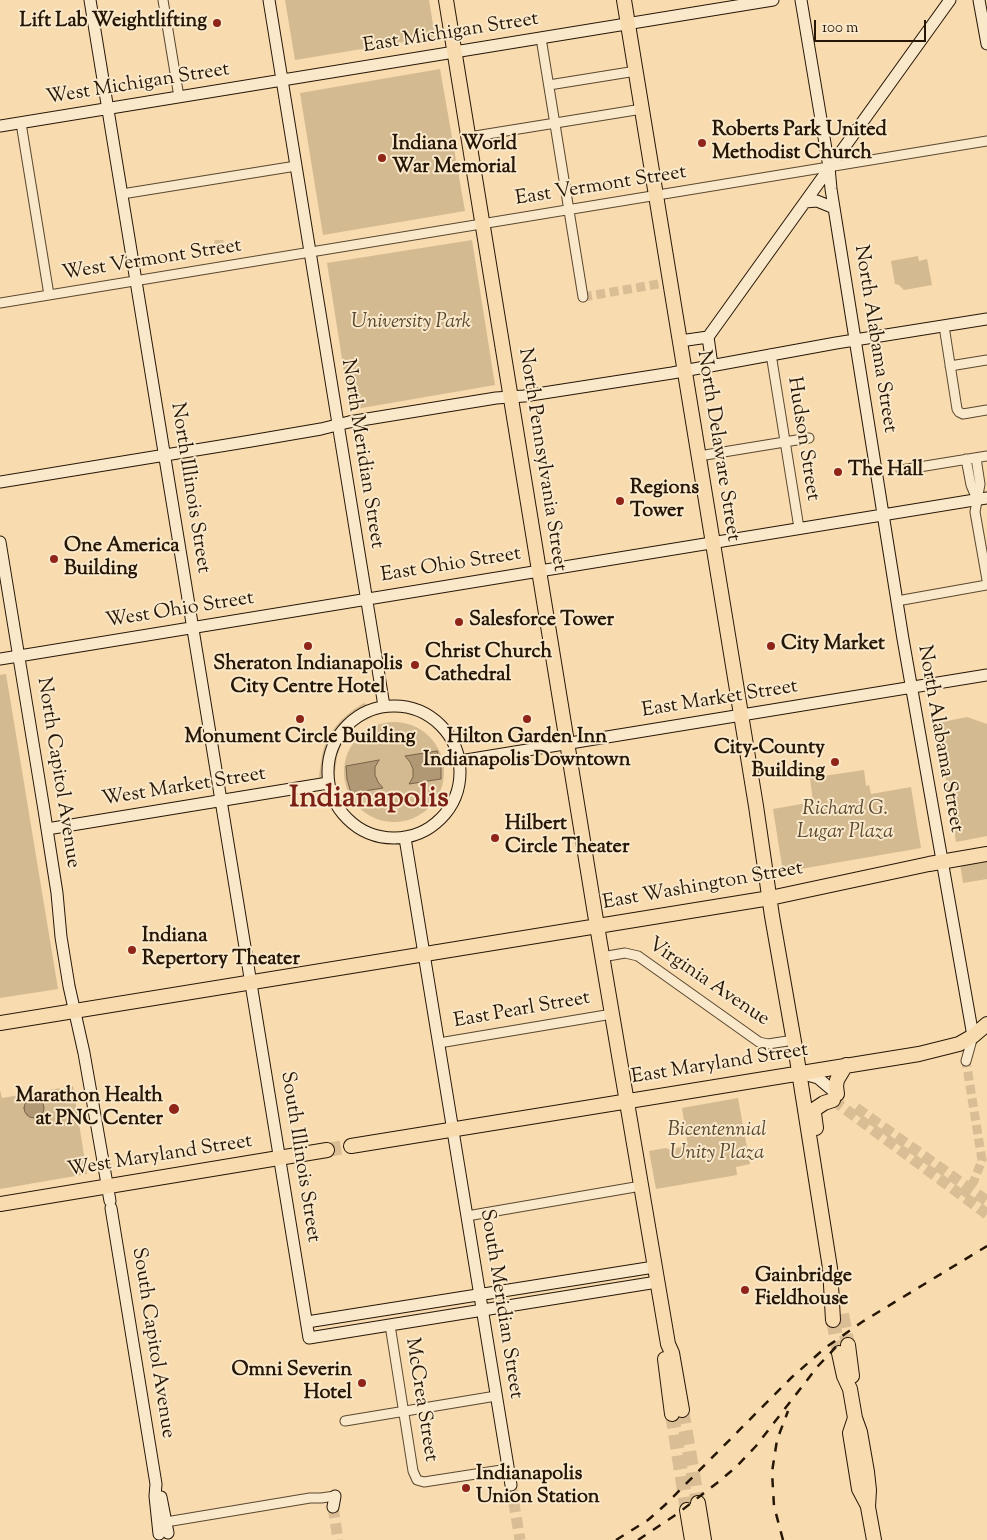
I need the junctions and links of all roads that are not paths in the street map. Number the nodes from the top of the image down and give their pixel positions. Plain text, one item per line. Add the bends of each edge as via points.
1 (90, 0) edge
2 (163, 0) edge
3 (269, 0) edge
4 (446, 0) edge
5 (624, 0) edge
6 (773, 0) edge
7 (801, 0) edge
8 (950, 0) edge
9 (980, 0) edge
10 (628, 24) junction
11 (541, 38) junction
12 (987, 44) edge
13 (455, 53) junction
14 (636, 71) junction
15 (283, 80) junction
16 (549, 84) junction
17 (179, 97) junction
18 (107, 109) junction
19 (642, 109) junction
20 (21, 123) junction
21 (555, 124) junction
22 (0, 126) edge
23 (469, 137) junction
24 (987, 141) edge
25 (296, 166) junction
26 (829, 167) junction
27 (122, 194) junction
28 (656, 196) junction
29 (805, 202) junction
30 (834, 208) junction
31 (570, 210) junction
32 (483, 225) junction
33 (310, 253) junction
34 (135, 281) junction
35 (50, 295) junction
36 (583, 297) dead end
37 (0, 303) edge
38 (987, 319) edge
39 (944, 326) junction
40 (708, 337) junction
41 (855, 340) junction
42 (680, 341) junction
43 (771, 354) junction
44 (987, 360) edge
45 (712, 365) junction
46 (950, 366) junction
47 (684, 370) junction
48 (511, 396) junction
49 (987, 410) edge
50 (338, 425) junction
51 (809, 438) dead end
52 (785, 442) junction
53 (164, 454) junction
54 (699, 456) junction
55 (987, 456) edge
56 (976, 458) junction
57 (966, 459) junction
58 (901, 470) dead end
59 (0, 482) edge
60 (982, 498) edge
61 (883, 514) junction
62 (799, 528) junction
63 (0, 542) edge
64 (713, 542) junction
65 (540, 571) junction
66 (987, 580) edge
67 (987, 584) edge
68 (366, 599) junction
69 (897, 601) junction
70 (193, 628) junction
71 (19, 656) junction
72 (0, 659) edge
73 (987, 675) edge
74 (912, 687) junction
75 (384, 706) junction
76 (741, 716) junction
77 (568, 744) junction
78 (460, 761) junction
79 (328, 783) junction
80 (221, 800) junction
81 (47, 829) junction
82 (405, 838) junction
83 (987, 854) edge
84 (941, 862) junction
85 (770, 898) junction
86 (597, 926) junction
87 (424, 954) junction
88 (602, 957) junction
89 (251, 982) junction
90 (74, 1011) junction
91 (612, 1014) junction
92 (0, 1023) edge
93 (987, 1024) edge
94 (973, 1036) junction
95 (794, 1040) junction
96 (439, 1043) junction
97 (966, 1061) tunnel mouth
98 (846, 1065) junction
99 (799, 1072) junction
100 (835, 1097) junction
101 (626, 1101) junction
102 (452, 1129) junction
103 (351, 1146) tunnel mouth
104 (327, 1150) tunnel mouth
105 (280, 1158) junction
106 (107, 1186) junction
107 (641, 1186) junction
108 (818, 1189) junction
109 (0, 1204) edge
110 (467, 1216) junction
111 (654, 1267) junction
112 (657, 1282) junction
113 (480, 1295) junction
114 (482, 1310) junction
115 (838, 1317) tunnel mouth
116 (307, 1322) junction
117 (390, 1325) junction
118 (843, 1349) tunnel mouth
119 (496, 1396) junction
120 (404, 1411) junction
121 (677, 1412) tunnel mouth
122 (345, 1421) dead end
123 (508, 1469) junction
124 (511, 1485) tunnel mouth
125 (334, 1501) dead end
126 (165, 1530) joint
127 (692, 1540) edge
128 (704, 1540) edge
129 (874, 1540) edge

1 - 18 main road, North Illinois Street
2 - 17 street
3 - 15 main road, North Meridian Street
4 - 13 main road, North Pennsylvania Street
5 - 10 main road, North Delaware Street
6 - 10 main road, East Michigan Street
7 - 26 main road, North Alabama Street
8 - 26 main road
9 - 12 main road
10 - 11 main road, East Michigan Street
10 - 14 main road, North Delaware Street
11 - 13 main road, East Michigan Street
11 - 16 street
13 - 15 main road, East Michigan Street
13 - 23 main road, North Pennsylvania Street
14 - 16 street
14 - 19 main road, North Delaware Street
15 - 17 main road, West Michigan Street
15 - 25 main road, North Meridian Street
16 - 21 street
17 - 18 main road, West Michigan Street
18 - 20 main road, West Michigan Street
18 - 27 main road, North Illinois Street
19 - 21 street
19 - 28 main road, North Delaware Street
20 - 22 main road, West Michigan Street
20 - 35 street
21 - 23 street
21 - 31 street
23 - 32 main road, North Pennsylvania Street
24 - 26 street, East Vermont Street
25 - 27 street
25 - 33 main road, North Meridian Street
26 - 28 street, East Vermont Street
26 - 29 main road
26 - 30 main road, North Alabama Street
27 - 34 main road, North Illinois Street
28 - 31 street, East Vermont Street
28 - 42 main road, North Delaware Street
29 - 30 main road via 817,201
29 - 40 main road
30 - 41 main road, North Alabama Street
31 - 32 street, East Vermont Street
31 - 36 street
32 - 33 street, East Vermont Street
32 - 48 main road, North Pennsylvania Street
33 - 34 street, West Vermont Street
33 - 50 main road, North Meridian Street
34 - 35 street, West Vermont Street
34 - 53 main road, North Illinois Street
35 - 37 street, West Vermont Street
38 - 39 main road
39 - 41 main road
39 - 46 street
40 - 42 main road
40 - 45 main road
41 - 43 main road
41 - 61 main road, North Alabama Street
42 - 47 main road, North Delaware Street
43 - 45 main road
43 - 52 street, Hudson Street
44 - 46 street
45 - 47 main road
46 - 49 street via 959,412
47 - 48 main road
47 - 54 main road, North Delaware Street
48 - 50 main road
48 - 65 main road, North Pennsylvania Street
50 - 53 main road
50 - 68 main road, North Meridian Street
51 - 52 street
52 - 54 street
52 - 62 street, Hudson Street
53 - 59 main road
53 - 70 main road, North Illinois Street
54 - 64 main road, North Delaware Street
55 - 56 street
56 - 57 street
56 - 60 street
57 - 58 street
57 - 60 street via 970,485
60 - 61 main road, East Ohio Street
60 - 66 street via 975,512
61 - 62 main road, East Ohio Street
61 - 69 main road, North Alabama Street
62 - 64 main road, East Ohio Street
63 - 71 main road, North Capitol Avenue
64 - 65 main road, East Ohio Street
64 - 76 main road, North Delaware Street
65 - 68 main road, East Ohio Street
65 - 77 main road, North Pennsylvania Street
67 - 69 street
68 - 70 main road, West Ohio Street
68 - 75 main road, North Meridian Street
69 - 74 main road, North Alabama Street
70 - 71 main road, West Ohio Street
70 - 80 main road, North Illinois Street
71 - 72 main road, West Ohio Street
71 - 81 main road, North Capitol Avenue
73 - 74 main road, East Market Street
74 - 76 main road, East Market Street
74 - 84 main road, North Alabama Street
75 - 78 main road via 410,708 434,719 451,737
75 - 79 main road via 361,714 340,734 328,759
76 - 77 main road, East Market Street
76 - 85 main road, North Delaware Street
77 - 78 main road, East Market Street
77 - 86 main road, North Pennsylvania Street
78 - 82 main road via 459,787 448,811 428,829
79 - 80 main road, West Market Street
79 - 82 main road via 337,807 355,826 379,837
80 - 81 main road, West Market Street
80 - 89 main road, North Illinois Street
81 - 90 main road, North Capitol Avenue via 60,937
82 - 87 main road
83 - 84 main road, East Washington Street
84 - 85 main road, East Washington Street
84 - 94 main road, North Alabama Street
85 - 86 main road, East Washington Street
85 - 95 main road, North Delaware Street
86 - 87 main road, East Washington Street
86 - 88 main road, North Pennsylvania Street
87 - 89 main road, East Washington Street
87 - 96 main road
88 - 91 main road, North Pennsylvania Street
88 - 95 street, Virginia Avenue via 638,956 759,1042 768,1044
89 - 90 main road, East Washington Street
89 - 105 main road, South Illinois Street
90 - 92 main road, East Washington Street
90 - 106 main road, South Capitol Avenue
91 - 96 street, East Pearl Street
91 - 101 main road, North Pennsylvania Street
93 - 94 main road, East Maryland Street
94 - 97 street
94 - 98 main road, East Maryland Street via 945,1048
95 - 99 main road, North Delaware Street
96 - 102 main road
98 - 99 main road, East Maryland Street
98 - 100 main road via 837,1082
99 - 100 main road via 818,1078
99 - 101 main road, East Maryland Street
99 - 108 main road, North Delaware Street
100 - 108 main road via 821,1104 814,1113
101 - 102 main road, East Maryland Street
101 - 107 main road, North Pennsylvania Street
102 - 103 main road
102 - 110 main road, South Meridian Street
104 - 105 main road, West Maryland Street
105 - 106 main road, West Maryland Street
105 - 116 main road, South Illinois Street
106 - 109 main road, West Maryland Street
106 - 126 main road, South Capitol Avenue via 156,1484 155,1496
107 - 110 street
107 - 111 main road, North Pennsylvania Street
108 - 115 main road via 830,1268 839,1297
110 - 113 main road, South Meridian Street
111 - 112 main road, North Pennsylvania Street
111 - 113 main road
112 - 114 main road
112 - 121 main road, North Pennsylvania Street via 672,1353
113 - 114 main road, South Meridian Street
113 - 116 main road
114 - 117 main road
114 - 119 main road, South Meridian Street
116 - 117 main road, South Illinois Street via 309,1338
117 - 120 street, McCrea Street
118 - 129 main road via 853,1374 850,1389 868,1472 868,1507
119 - 120 street
119 - 123 main road, South Meridian Street
120 - 122 street
120 - 123 street, McCrea Street via 416,1480 424,1482
123 - 124 main road, South Meridian Street
125 - 126 street via 310,1498
127 - 128 main road via 692,1507

